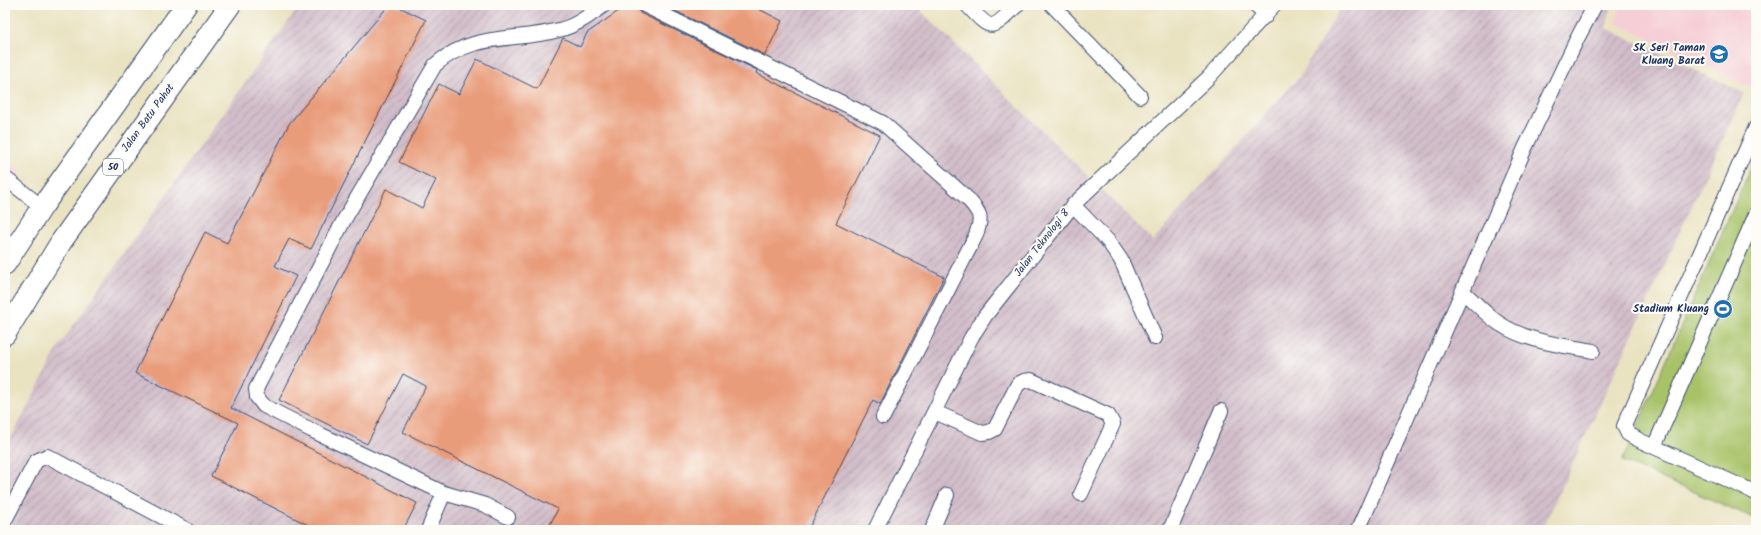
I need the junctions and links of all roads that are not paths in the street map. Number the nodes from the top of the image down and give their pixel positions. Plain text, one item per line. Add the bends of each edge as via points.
1 (186, 5) edge
2 (230, 5) edge
3 (604, 5) edge
4 (644, 5) edge
5 (967, 5) edge
6 (1017, 5) edge
7 (1052, 5) edge
8 (1255, 5) edge
9 (1595, 5) edge
10 (1270, 10) edge
11 (1140, 96) dead end
12 (1756, 127) edge
13 (1752, 145) edge
14 (5, 178) edge
15 (1072, 205) junction
16 (42, 207) junction
17 (1756, 214) edge
18 (5, 264) edge
19 (1463, 292) junction
20 (5, 334) edge
21 (1155, 338) dead end
22 (1593, 350) dead end
23 (1220, 411) dead end
24 (935, 412) junction
25 (884, 417) dead end
26 (1654, 447) junction
27 (444, 493) junction
28 (1756, 493) edge
29 (1082, 494) dead end
30 (947, 495) dead end
31 (508, 517) dead end
32 (5, 520) edge
33 (187, 530) edge
34 (428, 530) edge
35 (875, 530) edge
36 (932, 530) edge
37 (1170, 530) edge
38 (1358, 530) edge

1 - 16 highway
2 - 20 highway, Jalan Batu Pahat / 50 via 61,242
3 - 27 street via 574,25 559,31 470,43 447,54 435,65 344,220 256,388 257,397 264,406
4 - 25 street via 883,123 968,199 980,213 976,235
5 - 6 street via 989,26 1003,20
7 - 11 street
8 - 10 street
9 - 19 street via 1526,148
10 - 15 street, Jalan Teknologi 8 via 1209,77
12 - 13 street
13 - 26 street via 1624,426 1628,434
14 - 16 street
15 - 21 street via 1108,241 1121,260
15 - 24 street, Jalan Teknologi 8 via 985,316 971,338
16 - 18 highway
17 - 26 street
19 - 22 street via 1502,325 1528,337 1545,343
19 - 38 street
23 - 37 street
24 - 29 street via 982,433 988,432 994,429 1018,384 1031,380 1108,415 1113,424
24 - 35 street, Jalan Teknologi 8
26 - 28 street
27 - 31 street via 485,505
27 - 34 street
30 - 36 street
32 - 33 street via 36,461 46,456

